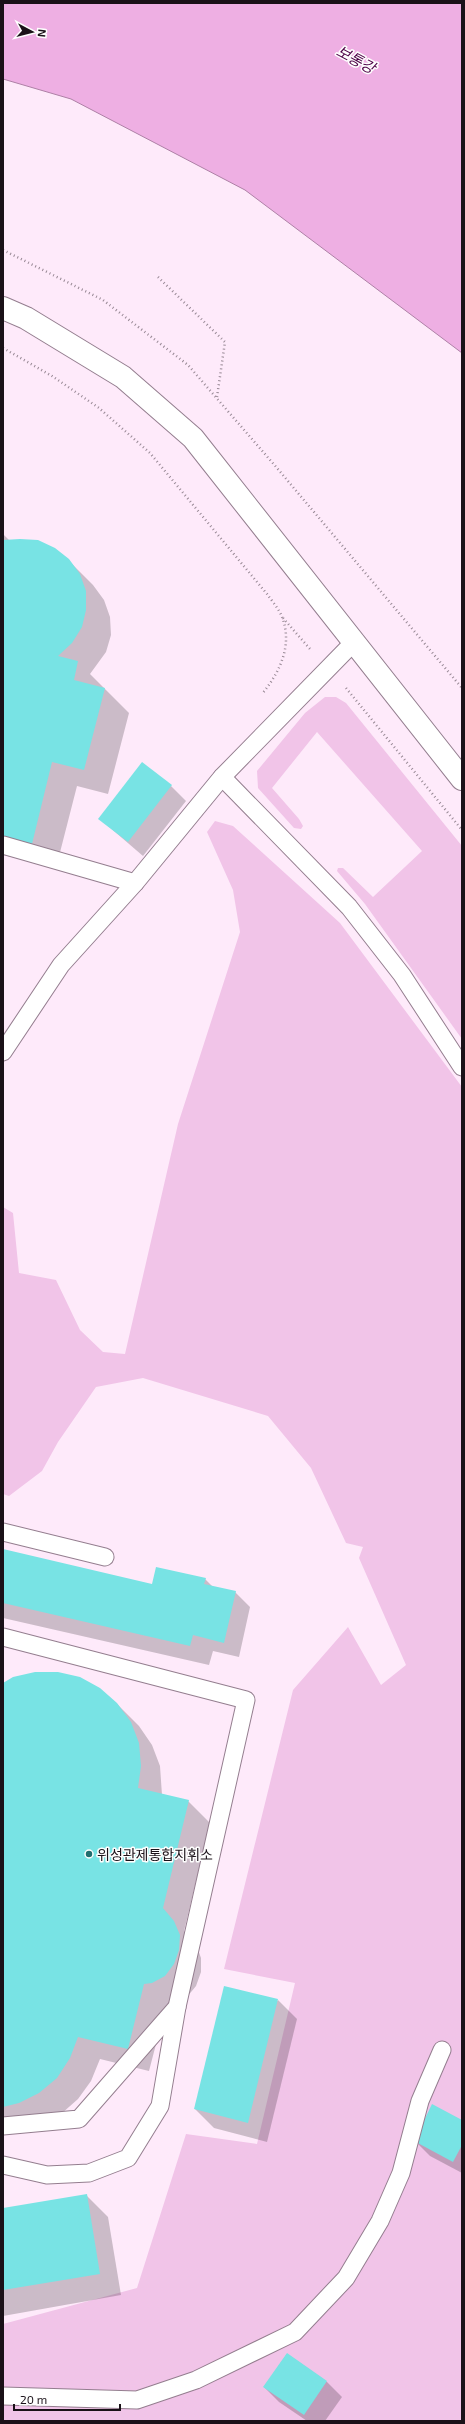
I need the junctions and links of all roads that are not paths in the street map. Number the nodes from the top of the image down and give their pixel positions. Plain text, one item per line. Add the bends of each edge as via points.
1 (3, 308) edge
2 (354, 642) junction
3 (222, 777) junction
4 (462, 779) edge
5 (3, 844) edge
6 (135, 883) junction
7 (3, 1052) edge
8 (462, 1067) edge
9 (3, 1532) edge
10 (105, 1557) dead end
11 (3, 1637) edge
12 (177, 2006) junction
13 (442, 2050) dead end
14 (3, 2126) edge
15 (3, 2165) edge
16 (3, 2396) edge

1 - 2 main road via 26,318 123,377 194,438
2 - 3 lane
2 - 4 main road
3 - 6 lane
3 - 8 lane via 349,907 402,975
5 - 6 lane
6 - 7 lane via 61,965
9 - 10 lane
11 - 12 lane via 246,1700
12 - 14 lane via 79,2119
12 - 15 lane via 160,2106 128,2158 89,2173 46,2175
13 - 16 lane via 420,2101 401,2173 380,2221 346,2278 295,2332 196,2380 137,2400

